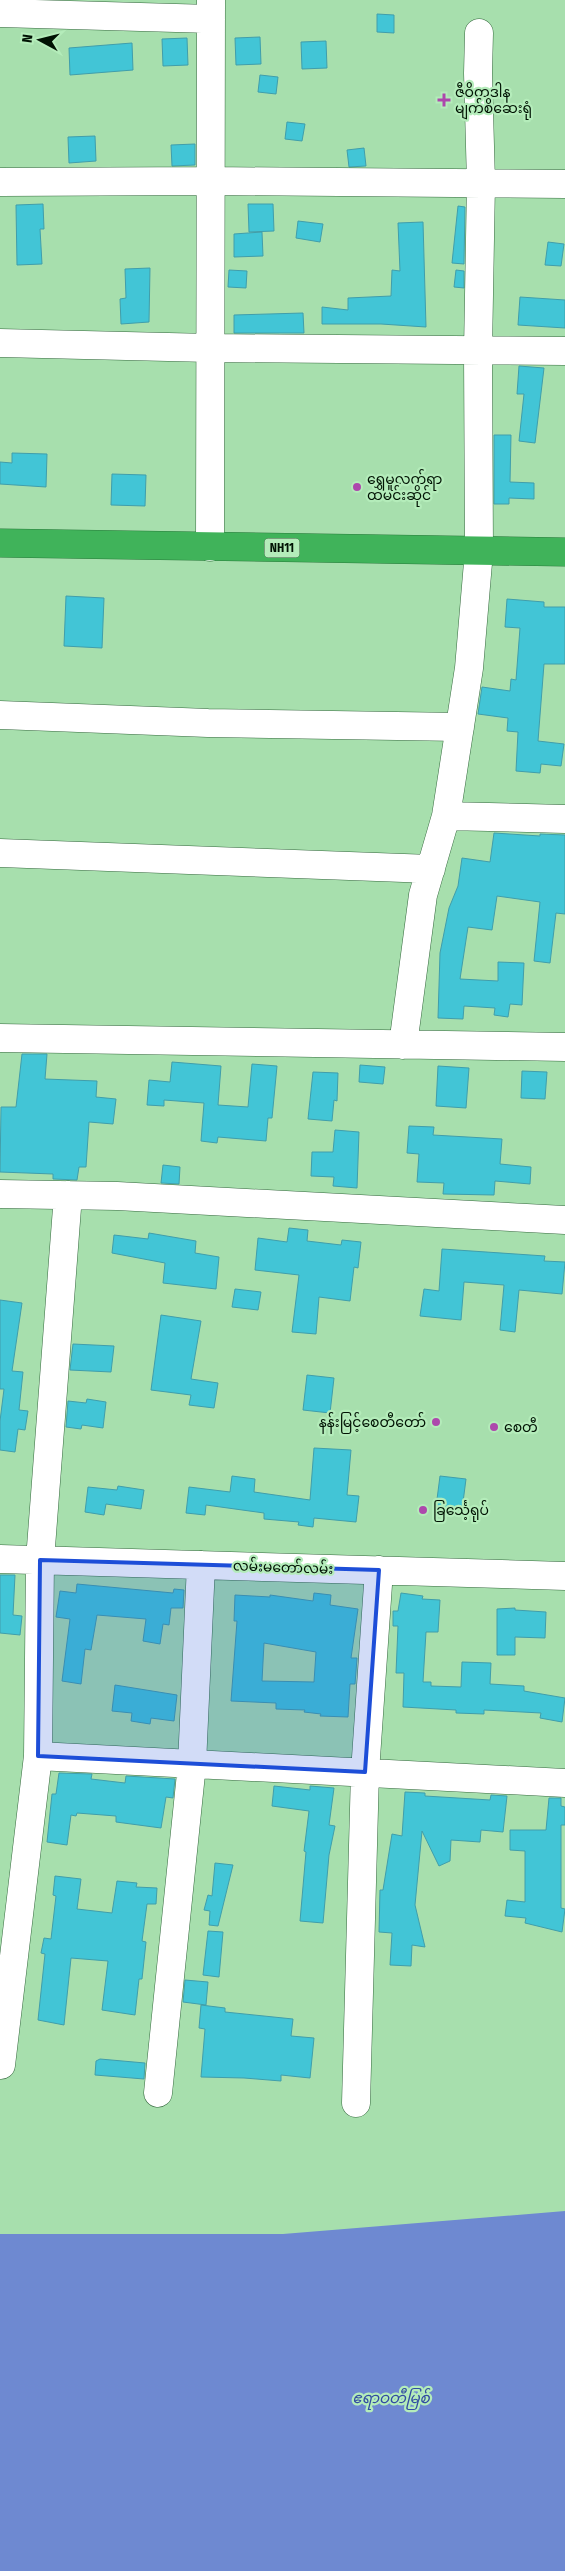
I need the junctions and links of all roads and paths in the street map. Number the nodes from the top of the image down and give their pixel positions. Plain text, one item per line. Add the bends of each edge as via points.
1 (211, 9) edge
2 (0, 13) edge
3 (480, 33) dead end
4 (210, 181) junction
5 (0, 182) edge
6 (481, 183) junction
7 (565, 184) edge
8 (0, 343) edge
9 (210, 348) junction
10 (478, 351) junction
11 (565, 352) edge
12 (0, 543) edge
13 (210, 546) junction
14 (480, 551) junction
15 (565, 552) edge
16 (0, 715) edge
17 (460, 727) junction
18 (446, 816) junction
19 (565, 819) edge
20 (0, 853) edge
21 (430, 869) junction
22 (0, 1038) edge
23 (403, 1045) junction
24 (565, 1047) edge
25 (0, 1194) edge
26 (68, 1195) junction
27 (565, 1220) edge
28 (0, 1559) edge
29 (40, 1560) junction
30 (201, 1565) junction
31 (379, 1570) junction
32 (565, 1576) edge
33 (38, 1756) junction
34 (192, 1764) junction
35 (365, 1772) junction
36 (565, 1783) edge
37 (1, 2065) edge
38 (158, 2093) dead end
39 (356, 2103) dead end

1 - 2 street
1 - 4 street
3 - 6 street
4 - 5 street
4 - 6 street
4 - 9 street
6 - 7 street
6 - 10 street
8 - 9 street
9 - 10 street
9 - 13 street
10 - 11 street
10 - 14 street
12 - 13 highway, NH11
13 - 14 highway, NH11
14 - 15 highway, NH11
14 - 17 street via 470,668
16 - 17 street via 208,723
17 - 18 street
18 - 19 street
18 - 21 street
20 - 21 street
21 - 23 street via 422,895
22 - 23 street
23 - 24 street
25 - 26 street
26 - 27 street
26 - 29 street
28 - 29 street, လမ်းမတော်လမ်း
29 - 30 street, လမ်းမတော်လမ်း
29 - 33 street
30 - 31 street, လမ်းမတော်လမ်း
30 - 34 street
31 - 32 street, လမ်းမတော်လမ်း
31 - 35 street
33 - 34 street
33 - 37 street
34 - 35 street
34 - 38 street
35 - 36 street
35 - 39 street

